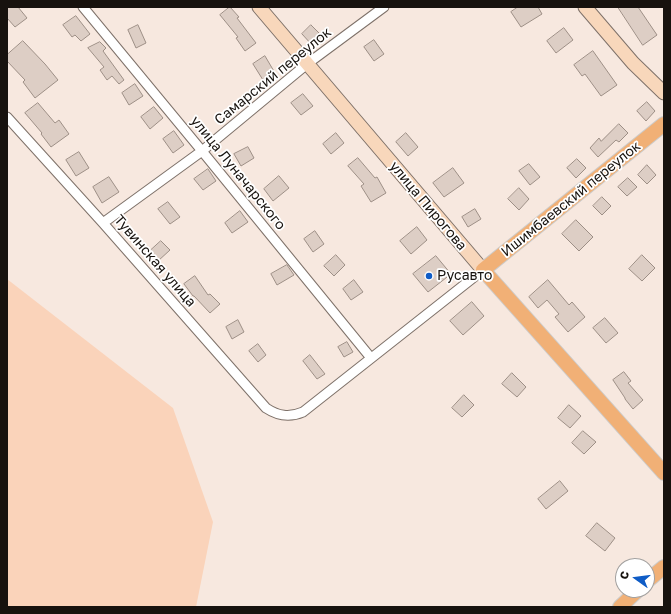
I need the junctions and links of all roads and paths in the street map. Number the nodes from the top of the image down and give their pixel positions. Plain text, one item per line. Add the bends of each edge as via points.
1 (83, 7) edge
2 (259, 7) edge
3 (384, 7) edge
4 (585, 7) edge
5 (308, 64) junction
6 (664, 93) edge
7 (7, 117) edge
8 (664, 124) edge
9 (202, 151) junction
10 (103, 223) junction
11 (483, 270) junction
12 (371, 358) junction
13 (287, 416) joint
14 (664, 473) edge
15 (664, 567) edge
16 (655, 574) edge
17 (630, 598) edge
18 (620, 607) edge

1 - 9 street, улица Луначарского
2 - 5 main road, улица Пирогова
3 - 5 street, Самарский переулок
4 - 6 main road via 633,63
5 - 9 street, Самарский переулок
5 - 11 main road, улица Пирогова
7 - 10 street, Тувинская улица
8 - 11 main road, Ишимбаевский переулок
9 - 10 street, Самарский переулок
9 - 12 street, улица Луначарского
10 - 13 street, Тувинская улица via 266,408 275,414
11 - 12 street, Ишимбаевский переулок
11 - 14 main road, улица Пирогова
12 - 13 street, Ишимбаевский переулок via 303,412
15 - 16 main road
17 - 18 main road

